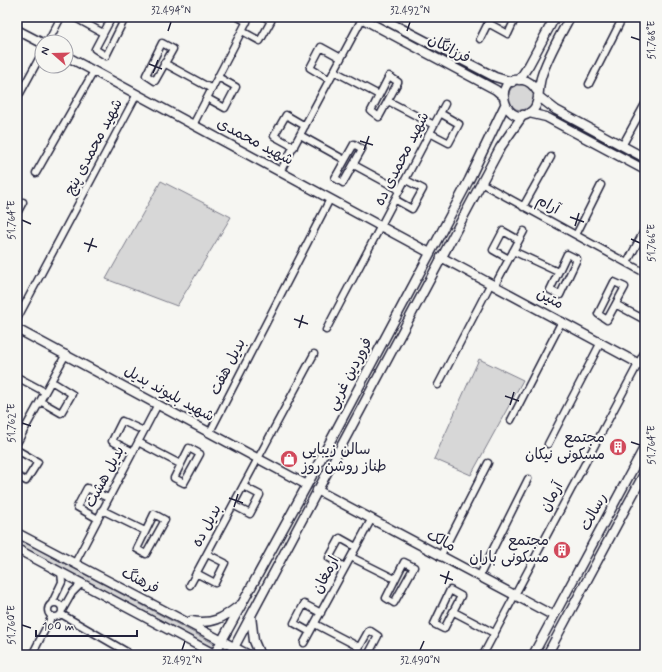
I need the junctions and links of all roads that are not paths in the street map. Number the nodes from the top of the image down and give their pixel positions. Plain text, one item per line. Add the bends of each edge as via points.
1 (74, 17) edge
2 (112, 17) edge
3 (115, 17) edge
4 (238, 17) edge
5 (265, 17) edge
6 (379, 17) edge
7 (516, 17) edge
8 (555, 17) edge
9 (570, 17) edge
10 (623, 17) edge
11 (58, 18) edge
12 (360, 18) edge
13 (248, 19) edge
14 (490, 20) edge
15 (17, 30) edge
16 (242, 31) junction
17 (103, 33) junction
18 (51, 34) edge
19 (34, 39) edge
20 (480, 39) dead end
21 (341, 58) junction
22 (74, 60) edge
23 (164, 64) junction
24 (34, 67) edge
25 (94, 71) junction
26 (334, 72) junction
27 (218, 77) junction
28 (330, 80) junction
29 (516, 81) junction
30 (589, 84) dead end
31 (212, 89) junction
32 (137, 94) junction
33 (538, 94) junction
34 (379, 95) junction
35 (207, 98) junction
36 (17, 99) edge
37 (388, 101) junction
38 (504, 101) junction
39 (445, 104) dead end
40 (645, 104) edge
41 (440, 113) junction
42 (526, 114) junction
43 (193, 125) junction
44 (434, 125) junction
45 (305, 126) junction
46 (430, 133) junction
47 (300, 135) junction
48 (622, 146) junction
49 (294, 147) junction
50 (550, 157) dead end
51 (645, 158) edge
52 (345, 160) junction
53 (354, 164) junction
54 (645, 170) edge
55 (280, 172) junction
56 (36, 173) dead end
57 (406, 180) junction
58 (481, 183) junction
59 (601, 185) dead end
60 (400, 190) junction
61 (330, 199) junction
62 (396, 200) junction
63 (23, 202) dead end
64 (523, 207) junction
65 (17, 214) edge
66 (382, 227) junction
67 (645, 230) edge
68 (524, 231) dead end
69 (576, 235) junction
70 (519, 240) junction
71 (513, 251) junction
72 (430, 253) junction
73 (441, 257) junction
74 (509, 259) junction
75 (627, 263) junction
76 (558, 272) junction
77 (645, 273) edge
78 (493, 284) junction
79 (617, 305) junction
80 (17, 319) edge
81 (645, 320) edge
82 (562, 322) junction
83 (17, 329) edge
84 (326, 330) dead end
85 (601, 342) junction
86 (645, 351) edge
87 (66, 354) junction
88 (314, 354) dead end
89 (642, 365) edge
90 (17, 377) edge
91 (51, 381) junction
92 (438, 384) dead end
93 (45, 392) junction
94 (40, 401) junction
95 (158, 404) junction
96 (511, 420) dead end
97 (144, 432) junction
98 (210, 432) junction
99 (138, 442) junction
100 (17, 443) edge
101 (548, 444) dead end
102 (645, 446) edge
103 (17, 450) edge
104 (133, 452) junction
105 (258, 458) junction
106 (488, 463) dead end
107 (180, 464) junction
108 (645, 472) edge
109 (17, 476) edge
110 (528, 479) dead end
111 (308, 485) junction
112 (243, 486) junction
113 (317, 490) junction
114 (108, 498) junction
115 (233, 505) junction
116 (102, 510) junction
117 (98, 519) junction
118 (371, 520) junction
119 (145, 531) junction
120 (17, 533) edge
121 (356, 547) junction
122 (17, 549) edge
123 (207, 554) junction
124 (351, 557) junction
125 (440, 557) junction
126 (75, 563) junction
127 (345, 567) junction
128 (61, 572) junction
129 (196, 573) junction
130 (479, 577) junction
131 (395, 579) junction
132 (82, 583) junction
133 (190, 585) dead end
134 (514, 596) junction
135 (244, 602) junction
136 (52, 603) junction
137 (62, 612) junction
138 (454, 612) junction
139 (321, 613) junction
140 (251, 615) junction
141 (52, 616) junction
142 (554, 616) junction
143 (185, 620) junction
144 (315, 624) junction
145 (310, 632) junction
146 (494, 633) junction
147 (223, 640) junction
148 (304, 644) dead end
149 (234, 647) junction
150 (359, 647) junction
151 (32, 655) edge
152 (128, 655) edge
153 (215, 655) edge
154 (230, 655) edge
155 (249, 655) edge
156 (260, 655) edge
157 (355, 655) edge
158 (368, 655) edge
159 (483, 655) edge
160 (533, 655) edge
161 (547, 655) edge

1 - 17 street
2 - 17 street
3 - 17 street via 124,22 106,56 95,49
4 - 13 street
5 - 16 street via 271,21 260,41
6 - 29 street, فرزانگان via 495,76
7 - 14 street via 508,34
8 - 29 street via 529,65
9 - 33 street via 542,72
10 - 30 street
11 - 18 street
12 - 21 street
12 - 38 street, فرزانگان via 496,90
13 - 16 street
14 - 20 street
15 - 19 street
16 - 27 street
21 - 26 street
21 - 28 street via 321,47 310,68
22 - 25 street, شهید محمدی
23 - 23 street via 174,49 162,43 146,75 155,81
23 - 31 street
24 - 36 street
25 - 32 street, شهید محمدی
25 - 56 street
26 - 28 street
26 - 34 street
27 - 31 street
27 - 35 street via 236,87 225,108
28 - 45 street
29 - 33 street via 530,82
29 - 38 street via 505,91
31 - 35 street
32 - 43 street, شهید محمدی
32 - 80 street, شهید محمدی پنج
33 - 42 street via 536,106
33 - 48 street via 556,110
34 - 37 street via 370,112 378,117
34 - 37 street via 390,76 398,82
35 - 43 street
37 - 44 street
38 - 42 street via 513,113
38 - 72 street, فروردین غربی via 469,180
39 - 41 street, شهید محمدی ده
40 - 48 street
41 - 44 street, شهید محمدی ده
41 - 46 street via 459,124 449,144
42 - 54 street via 546,117
42 - 58 street, فروردین غربی via 500,148
43 - 55 street, شهید محمدی
44 - 46 street, شهید محمدی ده
45 - 47 street
45 - 49 street via 286,115 274,136
46 - 57 street, شهید محمدی ده
47 - 49 street
47 - 52 street
48 - 51 street
49 - 55 street
50 - 64 street
52 - 53 street via 354,144 362,149
52 - 53 street via 335,178 343,183
53 - 60 street
55 - 61 street, شهید محمدی
57 - 60 street, شهید محمدی ده
57 - 62 street via 423,189 412,209
58 - 64 street, آرام
58 - 73 street, فروردین غربی
59 - 69 street
60 - 62 street, شهید محمدی ده
61 - 66 street, شهید محمدی
61 - 98 street, بدیل هفت
62 - 66 street, شهید محمدی ده
63 - 65 street
64 - 69 street, آرام
66 - 72 street, شهید محمدی
66 - 84 street, شهید محمدی ده
67 - 75 street
68 - 70 street
69 - 75 street, آرام
70 - 71 street
70 - 74 street via 503,231 493,250
71 - 74 street
71 - 76 street
72 - 111 street, فروردین غربی
73 - 78 street, متین
73 - 113 street, فروردین غربی
74 - 78 street
75 - 77 street, آرام
76 - 76 street via 567,254 577,259 560,295 550,290
78 - 82 street, متین
78 - 92 street
79 - 79 street via 626,287 614,282 598,314 607,320
79 - 81 street
82 - 85 street, متین
82 - 96 street
83 - 87 street, شهید بلیوند بدیل
85 - 89 street, متین
85 - 101 street
86 - 89 street, آرمان
87 - 91 street
87 - 95 street, شهید بلیوند بدیل
88 - 105 street, بدیل ده
89 - 134 street, آرمان
90 - 93 street
91 - 93 street
91 - 94 street via 72,394 61,413
93 - 94 street
94 - 100 street
95 - 97 street, بدیل هشت
95 - 98 street, شهید بلیوند بدیل
97 - 99 street, بدیل هشت
97 - 104 street via 122,421 112,441
98 - 105 street, شهید بلیوند بدیل
99 - 104 street, بدیل هشت
99 - 107 street
102 - 142 street, رسالت
103 - 109 street via 38,462 26,481
104 - 114 street, بدیل هشت
105 - 111 street, شهید بلیوند بدیل
105 - 112 street, بدیل ده
106 - 125 street
107 - 107 street via 189,448 200,454 184,483 174,478
108 - 161 street, رسالت
110 - 130 street
111 - 135 street, فروردین غربی
112 - 115 street, بدیل ده
112 - 115 street via 260,495 250,514
113 - 118 street, مالک
113 - 140 street, فروردین غربی
114 - 116 street, بدیل هشت
114 - 117 street via 87,488 77,507
115 - 123 street, بدیل ده
116 - 117 street, بدیل هشت
116 - 119 street
117 - 126 street, بدیل هشت
118 - 121 street, ارمغان
118 - 125 street, مالک
119 - 119 street via 154,514 165,520 146,554 137,549
120 - 126 street, فرهنگ
121 - 124 street, ارمغان
121 - 127 street via 340,538 329,558
122 - 128 street, فرهنگ
123 - 129 street, بدیل ده
123 - 129 street via 226,563 215,583
124 - 127 street, ارمغان
124 - 131 street
125 - 130 street, مالک
126 - 143 street, فرهنگ
127 - 139 street, ارمغان
128 - 132 street, فرهنگ
128 - 136 street via 62,582
129 - 133 street, بدیل ده
130 - 134 street, مالک
131 - 131 street via 404,562 414,567 394,603 386,598
132 - 137 street via 72,593
132 - 153 street, فرهنگ
134 - 142 street, مالک
134 - 146 street, آرمان
135 - 143 street via 216,620 205,623
135 - 147 street, فروردین غربی
136 - 137 street via 59,603
136 - 141 street via 48,609
137 - 141 street via 57,617
137 - 152 street
138 - 138 street via 462,596 450,590 434,624 444,629
138 - 146 street
139 - 144 street, ارمغان
139 - 145 street via 304,604 294,623
140 - 149 street, فروردین غربی
140 - 156 street via 254,641
141 - 151 street
142 - 160 street, رسالت
143 - 147 street, فرهنگ
144 - 145 street, ارمغان
144 - 150 street
145 - 148 street, ارمغان
146 - 159 street, آرمان
147 - 149 street, فرهنگ
147 - 153 street, فروردین غربی
149 - 154 street, فروردین غربی
149 - 155 street, فرهنگ
150 - 157 street
150 - 158 street via 369,630 378,636

